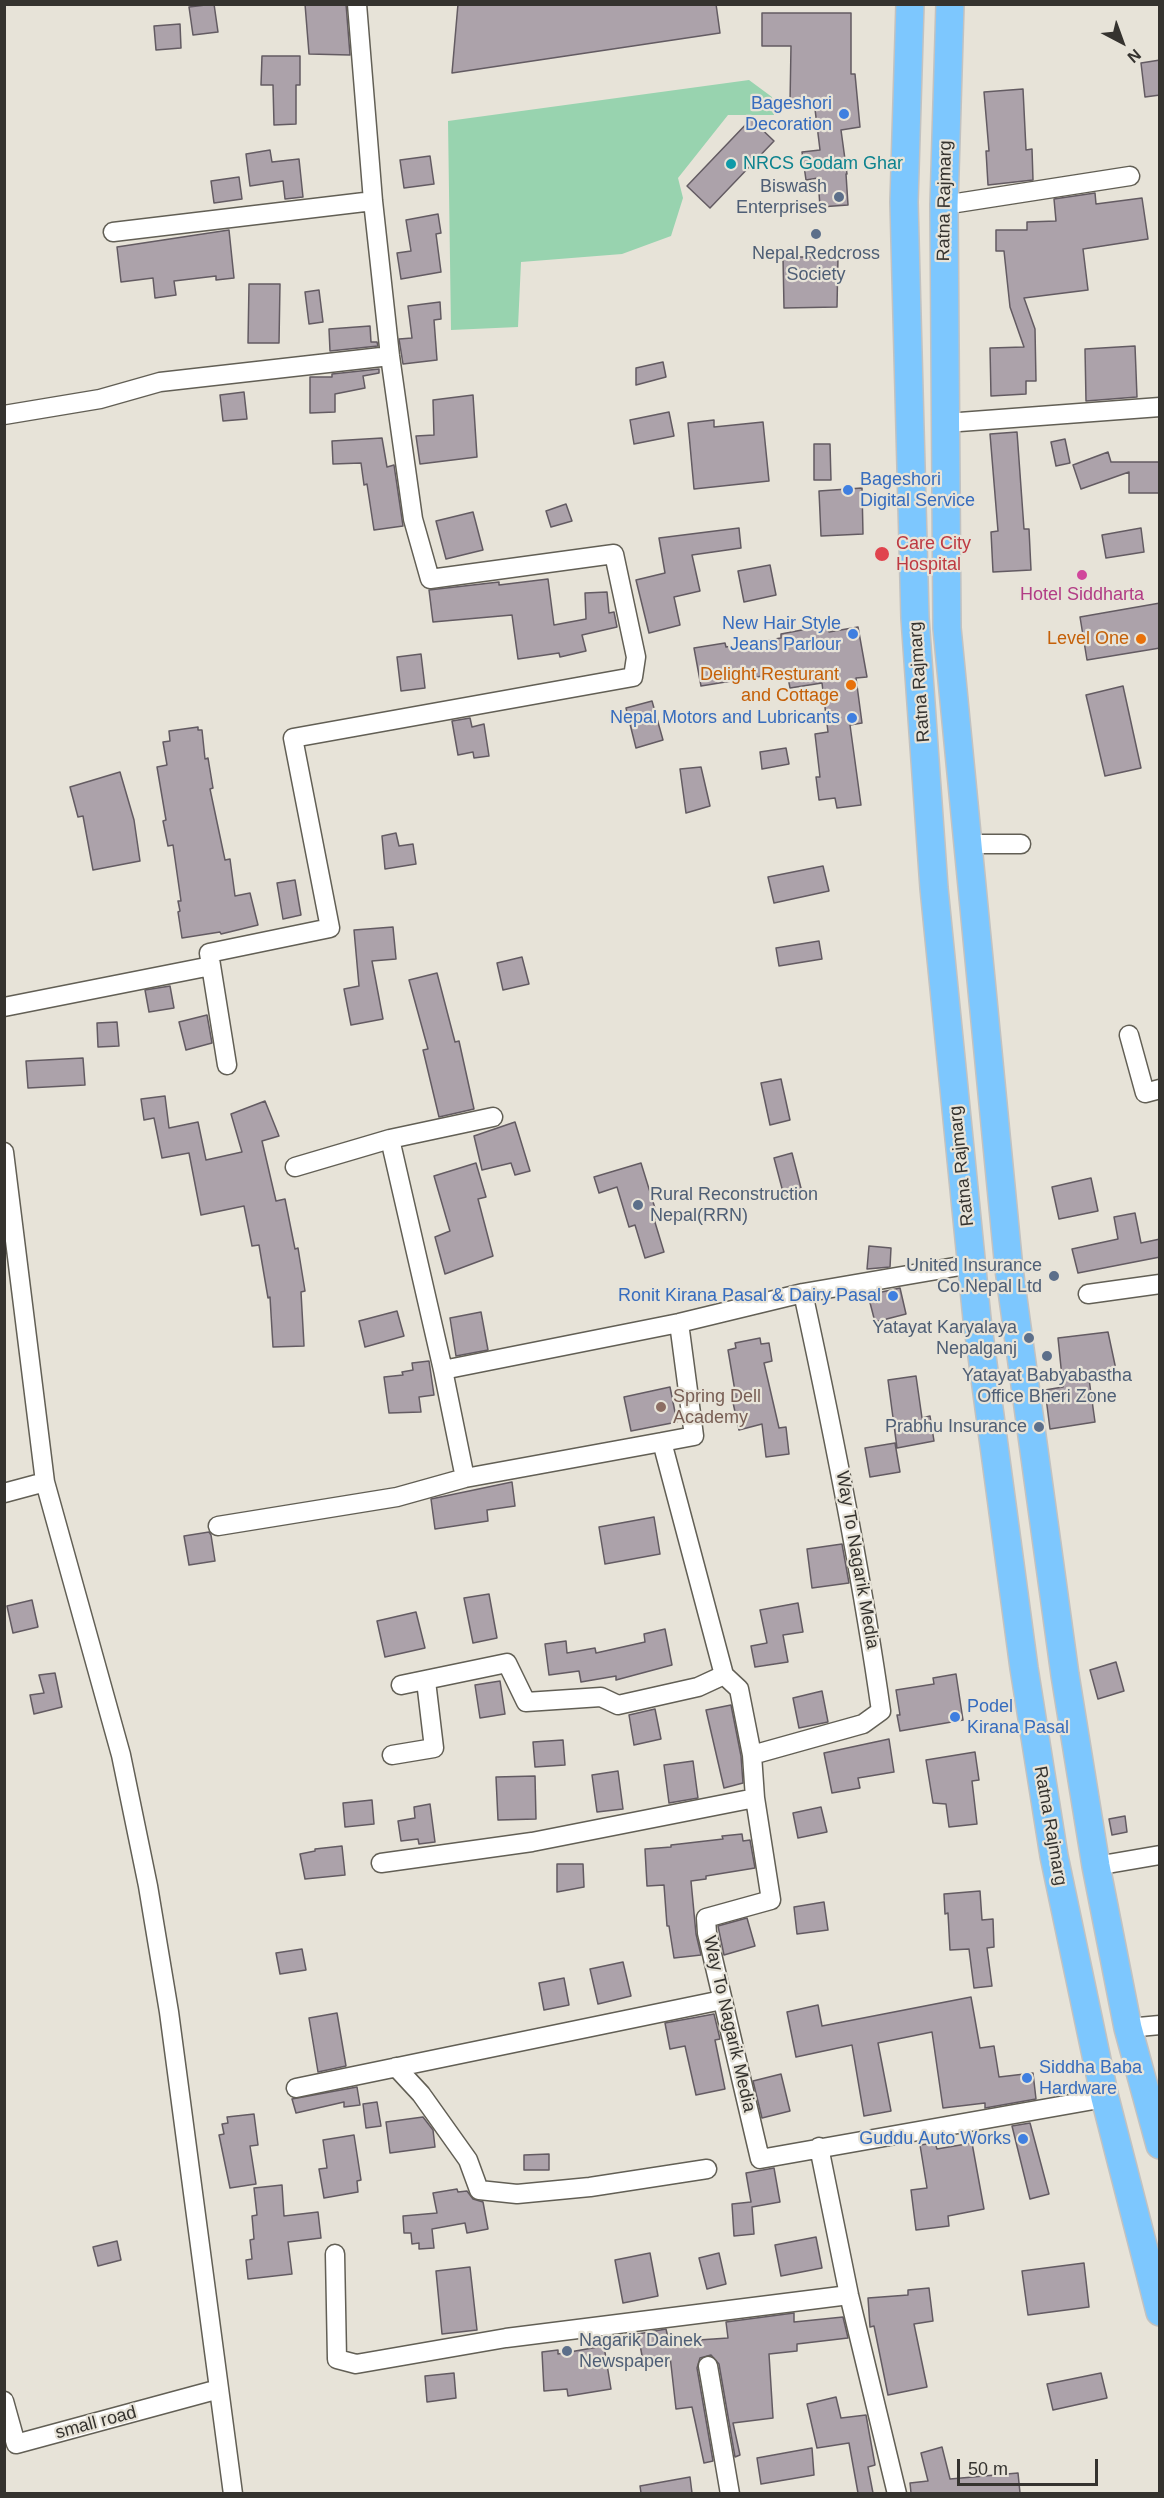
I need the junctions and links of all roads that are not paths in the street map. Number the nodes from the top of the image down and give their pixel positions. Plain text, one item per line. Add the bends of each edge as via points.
1 (357, 4) edge
2 (910, 4) edge
3 (950, 4) edge
4 (1130, 176) dead end
5 (373, 201) junction
6 (944, 205) junction
7 (113, 232) dead end
8 (390, 356) junction
9 (1160, 408) edge
10 (4, 415) edge
11 (946, 423) junction
12 (969, 844) junction
13 (1021, 844) dead end
14 (211, 966) junction
15 (4, 1008) edge
16 (1129, 1035) dead end
17 (227, 1065) dead end
18 (1160, 1089) edge
19 (493, 1117) dead end
20 (390, 1139) junction
21 (4, 1152) edge
22 (295, 1167) dead end
23 (972, 1264) junction
24 (1160, 1284) edge
25 (802, 1293) junction
26 (1088, 1294) dead end
27 (679, 1323) junction
28 (443, 1370) junction
29 (662, 1442) junction
30 (465, 1478) junction
31 (45, 1482) junction
32 (4, 1493) edge
33 (218, 1526) dead end
34 (724, 1675) junction
35 (426, 1681) junction
36 (401, 1685) dead end
37 (392, 1755) dead end
38 (752, 1755) junction
39 (755, 1798) junction
40 (1160, 1855) edge
41 (381, 1863) dead end
42 (1096, 1866) junction
43 (723, 2000) junction
44 (1160, 2025) edge
45 (1128, 2028) junction
46 (396, 2067) junction
47 (296, 2088) dead end
48 (1105, 2098) junction
49 (1160, 2145) edge
50 (819, 2147) junction
51 (708, 2169) dead end
52 (335, 2254) dead end
53 (849, 2295) junction
54 (1160, 2312) edge
55 (708, 2366) dead end
56 (219, 2389) junction
57 (4, 2401) edge
58 (233, 2493) edge
59 (730, 2493) edge
60 (897, 2493) edge

1 - 5 street
2 - 23 highway, Ratna Rajmarg via 904,202 915,618 934,888
3 - 6 highway, Ratna Rajmarg
4 - 6 street
5 - 7 street
5 - 8 street
6 - 11 highway, Ratna Rajmarg
8 - 10 street via 160,382 100,399
8 - 14 street via 413,519 430,579 614,554 636,657 633,677 293,738 330,928 209,953
9 - 11 street
11 - 12 highway, Ratna Rajmarg via 947,627
12 - 13 street
12 - 42 highway, Ratna Rajmarg via 1009,1269 1065,1675
14 - 15 street
14 - 17 street
16 - 18 street via 1145,1093
19 - 20 street
20 - 22 street
20 - 28 street
21 - 31 street
23 - 25 street
23 - 48 highway, Ratna Rajmarg via 1025,1680 1054,1856
24 - 26 street
25 - 27 street
25 - 38 street, Way To Nagarik Media via 840,1460 881,1711 863,1724
27 - 28 street
27 - 29 street via 694,1436
28 - 30 street
29 - 30 street
29 - 34 street
30 - 33 street via 397,1497
31 - 32 street
31 - 56 street via 121,1755 148,1886 171,2024
34 - 35 street via 698,1687 618,1705 601,1697 526,1702 507,1663
34 - 38 street via 739,1689
35 - 36 street
35 - 37 street via 434,1748
38 - 39 street, Way To Nagarik Media
39 - 41 street via 532,1842
39 - 43 street, Way To Nagarik Media via 771,1900 706,1918
40 - 42 street
42 - 45 highway, Ratna Rajmarg
43 - 46 street
43 - 50 street, Way To Nagarik Media via 760,2159
44 - 45 street
45 - 49 highway, Ratna Rajmarg
46 - 47 street
46 - 51 street via 421,2094 468,2160 479,2190 517,2194
48 - 50 street, Way To Nagarik Media
48 - 54 highway, Ratna Rajmarg
50 - 53 street
52 - 53 street via 337,2359 356,2364 506,2338
53 - 60 street
55 - 59 street
56 - 57 street, small road via 16,2444
56 - 58 street

